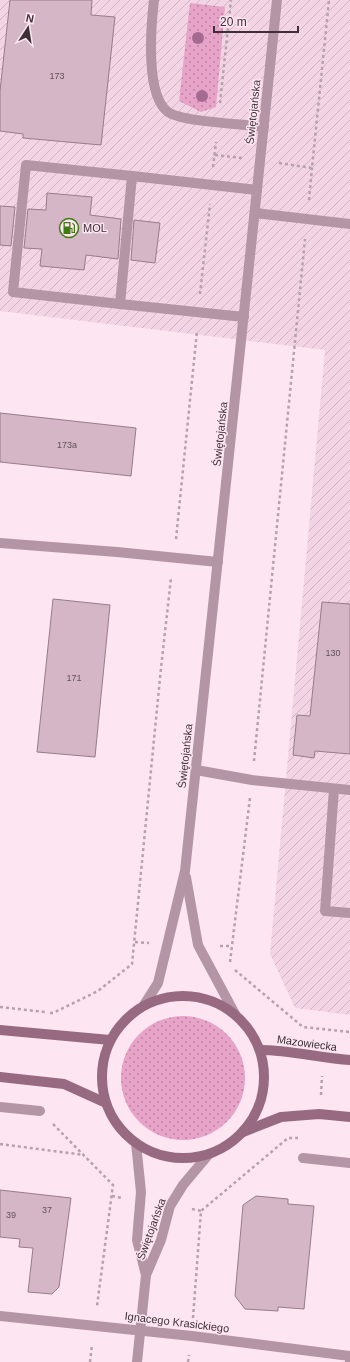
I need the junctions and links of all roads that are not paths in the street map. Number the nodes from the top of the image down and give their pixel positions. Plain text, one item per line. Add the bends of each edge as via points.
1 (154, 0) edge
2 (277, 0) edge
3 (264, 127) junction
4 (132, 176) junction
5 (257, 190) junction
6 (255, 213) junction
7 (350, 224) edge
8 (120, 304) junction
9 (244, 317) junction
10 (0, 543) edge
11 (218, 562) junction
12 (196, 770) junction
13 (334, 789) junction
14 (350, 790) edge
15 (185, 871) junction
16 (350, 913) edge
17 (144, 1005) junction
18 (235, 1014) junction
19 (0, 1030) edge
20 (110, 1040) junction
21 (260, 1050) junction
22 (350, 1060) edge
23 (0, 1077) edge
24 (106, 1104) junction
25 (0, 1107) edge
26 (40, 1111) road end
27 (350, 1117) edge
28 (243, 1132) junction
29 (136, 1143) junction
30 (209, 1154) junction
31 (303, 1158) dead end
32 (350, 1163) edge
33 (146, 1275) junction
34 (0, 1316) edge
35 (140, 1330) junction
36 (350, 1356) edge
37 (137, 1362) edge

1 - 3 street via 152,73 155,94 168,112 187,119
2 - 3 street, Świętojańska
3 - 5 street, Świętojańska
4 - 5 street
4 - 8 street
4 - 8 street via 26,165 13,292
5 - 6 street, Świętojańska
6 - 7 street
6 - 9 street, Świętojańska
8 - 9 street
9 - 11 street, Świętojańska
10 - 11 street
11 - 12 street, Świętojańska
12 - 13 street via 252,780
12 - 15 street, Świętojańska
13 - 14 street
13 - 16 street via 325,911
15 - 17 street, Świętojańska via 158,983
15 - 18 street, Świętojańska via 198,945
17 - 18 main road via 166,996 191,995 214,1001
17 - 20 main road via 124,1020
18 - 21 main road via 250,1030
19 - 20 main road
20 - 24 main road via 102,1065 102,1091
21 - 22 main road, Mazowiecka
21 - 28 main road via 265,1071 263,1093 256,1114
23 - 24 main road via 64,1084
24 - 29 main road via 121,1131
25 - 26 street
27 - 28 main road via 319,1114 282,1117
28 - 30 main road via 227,1145
29 - 30 main road via 152,1153 171,1158
29 - 33 street, Świętojańska via 141,1192 137,1240
30 - 33 street, Świętojańska via 183,1185 170,1206 161,1240
31 - 32 street
33 - 35 street, Świętojańska
34 - 35 street, Ignacego Krasickiego
35 - 36 street, Ignacego Krasickiego
35 - 37 street, Świętojańska

